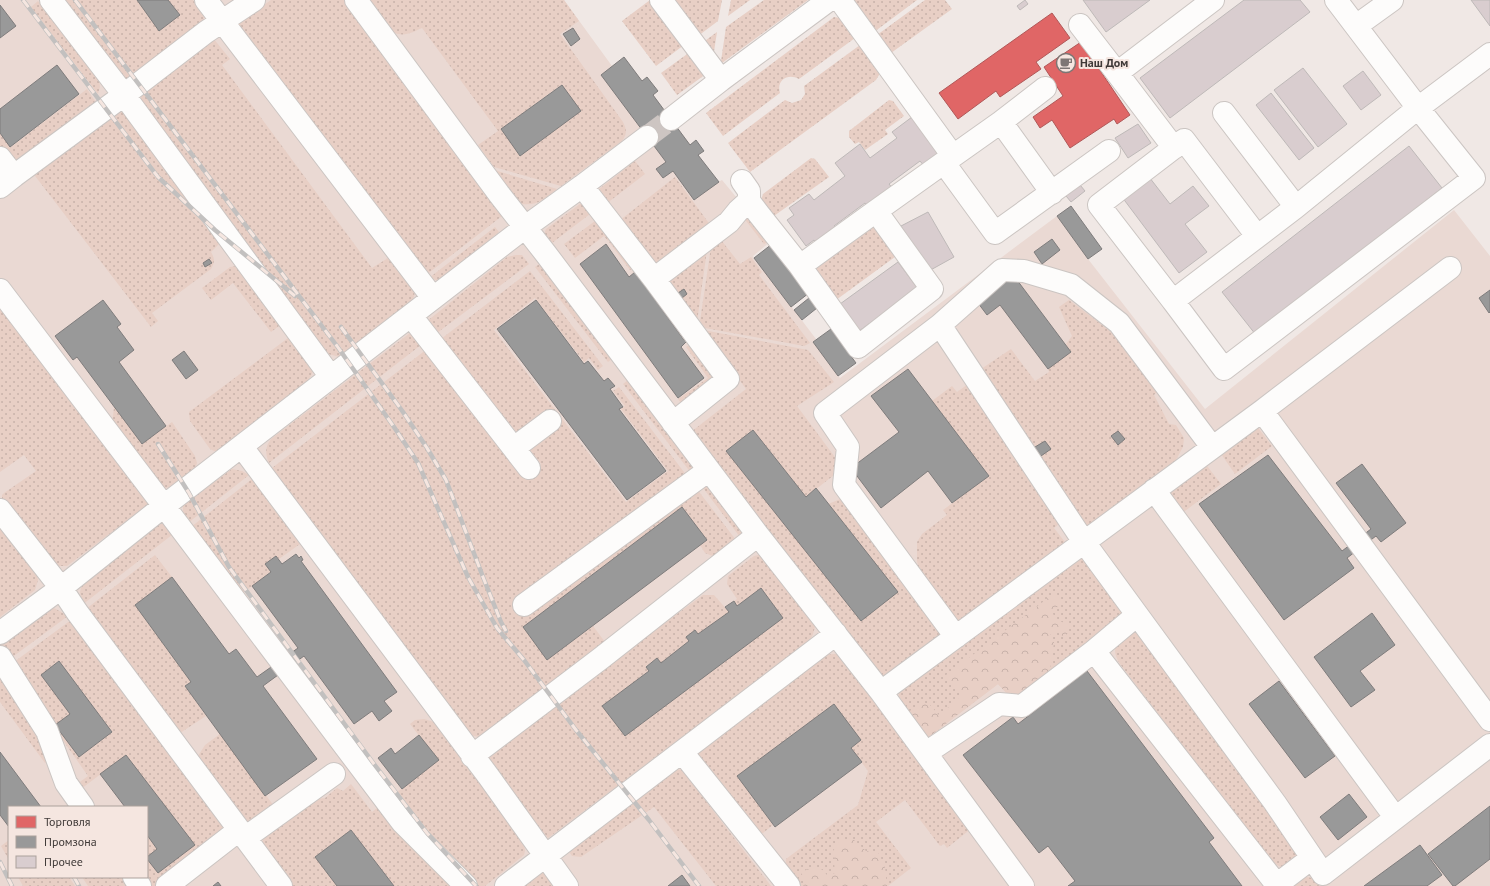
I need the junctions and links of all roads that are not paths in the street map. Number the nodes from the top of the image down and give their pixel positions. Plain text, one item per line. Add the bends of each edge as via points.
1 (51, 0) edge
2 (206, 0) edge
3 (254, 0) edge
4 (356, 0) edge
5 (661, 0) edge
6 (829, 0) edge
7 (840, 0) edge
8 (1213, 0) edge
9 (1336, 0) edge
10 (1392, 0) edge
11 (222, 21) junction
12 (1080, 25) dead end
13 (1356, 26) junction
14 (1490, 54) edge
15 (1117, 73) junction
16 (721, 80) junction
17 (1045, 88) dead end
18 (124, 95) junction
19 (1418, 108) junction
20 (1224, 113) dead end
21 (682, 116) tunnel mouth
22 (1001, 122) junction
23 (647, 137) tunnel mouth
24 (1174, 148) junction
25 (1109, 151) dead end
26 (0, 158) edge
27 (948, 160) junction
28 (7, 182) edge
29 (582, 186) junction
30 (1052, 193) junction
31 (1296, 207) junction
32 (876, 211) junction
33 (524, 228) junction
34 (1257, 236) junction
35 (800, 266) junction
36 (1450, 268) dead end
37 (654, 279) junction
38 (0, 290) edge
39 (433, 298) junction
40 (1172, 301) junction
41 (411, 316) junction
42 (940, 325) junction
43 (331, 377) junction
44 (1262, 411) junction
45 (550, 421) dead end
46 (673, 423) junction
47 (242, 447) junction
48 (1212, 447) junction
49 (514, 448) junction
50 (529, 468) dead end
51 (709, 470) junction
52 (1154, 490) junction
53 (164, 506) junction
54 (0, 510) edge
55 (758, 535) junction
56 (1084, 542) junction
57 (61, 588) junction
58 (524, 605) dead end
59 (1137, 615) junction
60 (0, 633) edge
61 (836, 634) junction
62 (956, 637) junction
63 (1094, 651) junction
64 (0, 657) edge
65 (882, 692) junction
66 (1490, 720) edge
67 (1490, 745) edge
68 (682, 752) junction
69 (926, 753) junction
70 (472, 756) junction
71 (334, 774) dead end
72 (82, 806) edge
73 (1395, 817) junction
74 (242, 834) junction
75 (546, 855) junction
76 (1323, 873) edge
77 (1276, 885) edge
78 (167, 886) edge
79 (282, 886) edge
80 (466, 886) edge
81 (506, 886) edge
82 (567, 886) edge
83 (789, 886) edge
84 (1023, 886) edge

1 - 18 lane
2 - 11 lane
3 - 11 lane
4 - 33 lane
5 - 16 lane
6 - 16 lane
7 - 27 lane
8 - 15 lane
9 - 13 lane
10 - 13 lane
11 - 18 lane
11 - 39 lane
12 - 15 lane
13 - 19 lane
14 - 19 lane
15 - 24 lane
16 - 21 lane
17 - 22 lane
18 - 28 lane
18 - 43 lane
19 - 31 lane
19 - 40 lane via 1474,178 1224,369
20 - 31 lane
22 - 27 lane
22 - 30 lane
23 - 29 lane
24 - 34 lane via 1184,140
24 - 40 lane via 1099,205
25 - 30 lane
26 - 28 lane
27 - 30 lane via 995,234
27 - 32 lane
29 - 33 lane
29 - 37 lane
31 - 34 lane
32 - 35 lane
32 - 35 lane via 932,289 858,347
33 - 39 lane
33 - 46 lane
34 - 40 lane
35 - 37 lane via 746,191 738,211 729,222
36 - 44 lane
37 - 46 lane via 728,379
38 - 53 lane
39 - 41 lane
41 - 43 lane
41 - 49 lane
42 - 48 lane via 1002,270 1024,271 1071,285 1119,323
42 - 56 lane
42 - 62 lane via 825,413 848,447 844,485
43 - 47 lane
44 - 48 lane
44 - 66 lane
45 - 49 lane
46 - 51 lane
47 - 53 lane
47 - 70 lane
48 - 52 lane
49 - 50 lane
51 - 55 lane
51 - 58 lane
52 - 56 lane
52 - 73 lane
53 - 57 lane
53 - 80 lane via 402,822
54 - 57 lane
55 - 61 lane
55 - 70 lane
56 - 59 lane
56 - 62 lane
57 - 60 lane
57 - 74 lane
59 - 63 lane
59 - 76 lane
61 - 65 lane
61 - 68 lane
62 - 65 lane
63 - 69 lane via 1022,706 999,704
63 - 77 lane
64 - 72 lane via 47,731 66,783
65 - 69 lane
67 - 73 lane
68 - 75 lane
68 - 83 lane
69 - 84 lane
70 - 75 lane
71 - 74 lane
73 - 76 lane
74 - 78 lane
74 - 79 lane
75 - 81 lane
75 - 82 lane
76 - 77 lane

